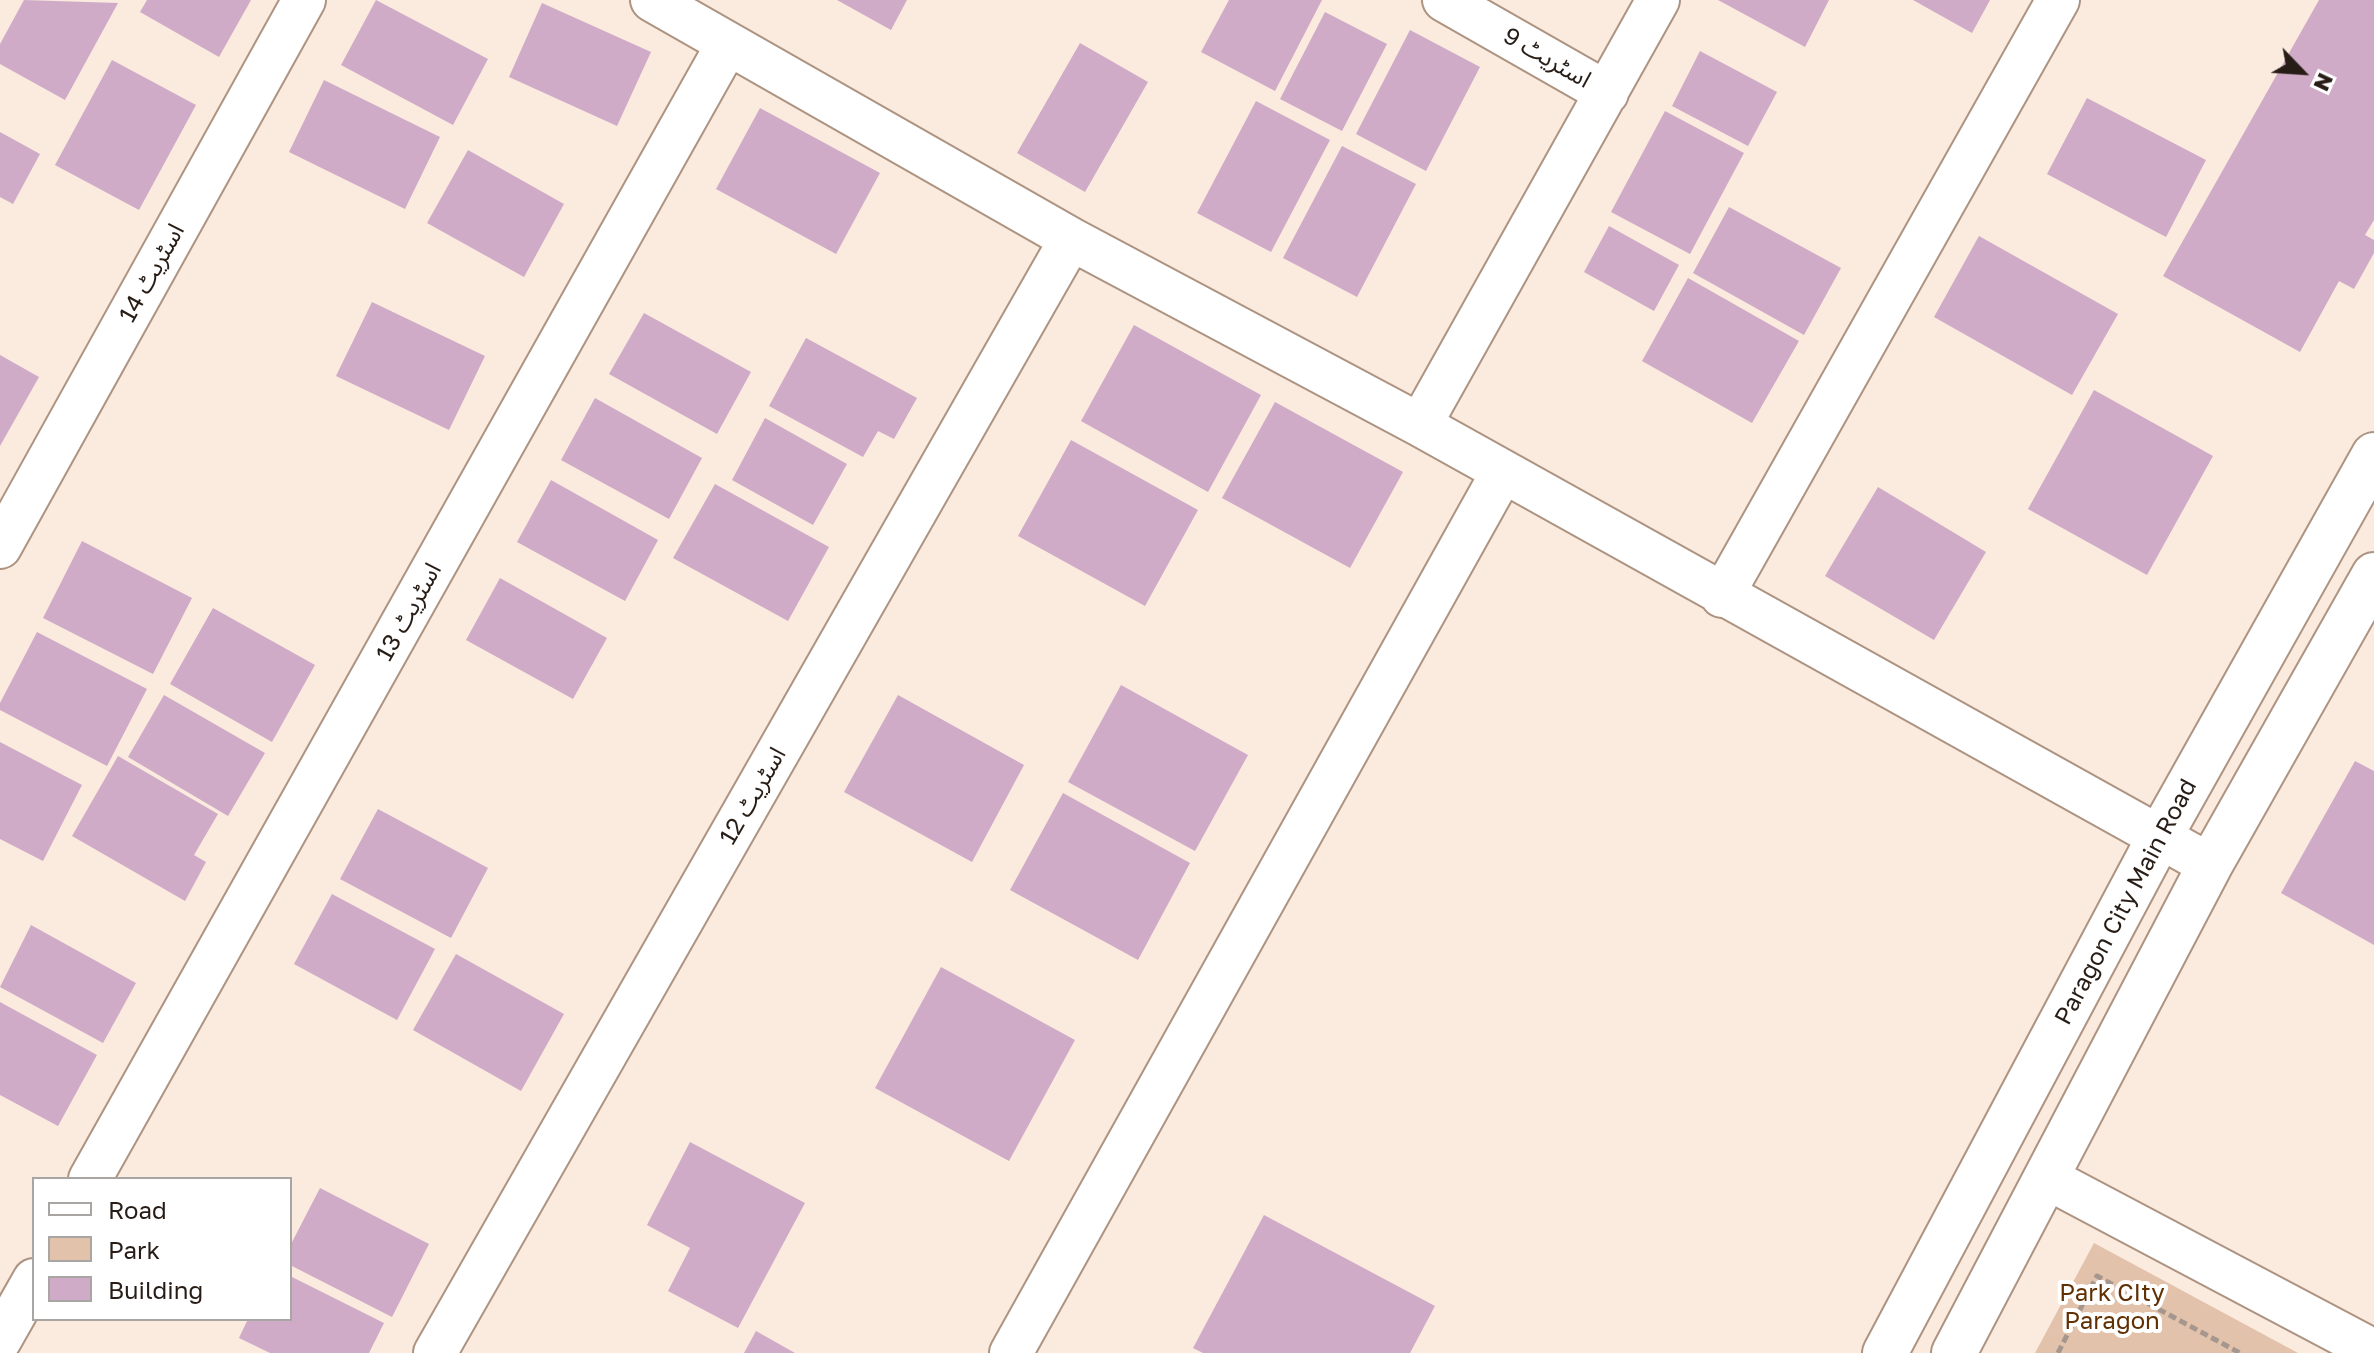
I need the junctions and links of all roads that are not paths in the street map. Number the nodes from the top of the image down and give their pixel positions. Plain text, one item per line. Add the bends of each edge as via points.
1 (304, 0) edge
2 (652, 0) edge
3 (1444, 0) edge
4 (1658, 0) edge
5 (2058, 0) edge
6 (727, 45) junction
7 (1607, 93) junction
8 (1071, 239) junction
9 (1420, 425) junction
10 (2374, 455) edge
11 (1502, 473) junction
12 (0, 547) edge
13 (2374, 575) edge
14 (1722, 596) junction
15 (2159, 838) junction
16 (2210, 865) junction
17 (91, 1177) edge
18 (2047, 1178) junction
19 (32, 1284) edge
20 (0, 1340) edge
21 (2374, 1351) edge
22 (435, 1353) edge
23 (1011, 1353) edge
24 (1885, 1353) edge
25 (1954, 1353) edge

1 - 12 street, اسٹریٹ 14
2 - 6 street
3 - 7 street, اسٹریٹ 9
4 - 7 street
5 - 14 street
6 - 8 street
6 - 17 street, اسٹریٹ 13
7 - 9 street
8 - 9 street
8 - 22 street, اسٹریٹ 12
9 - 11 street
10 - 15 street, Paragon City Main Road
11 - 14 street
11 - 23 street
13 - 16 street
14 - 15 street
15 - 16 street
15 - 24 street, Paragon City Main Road
16 - 18 street
18 - 21 street
18 - 25 street
19 - 20 street

